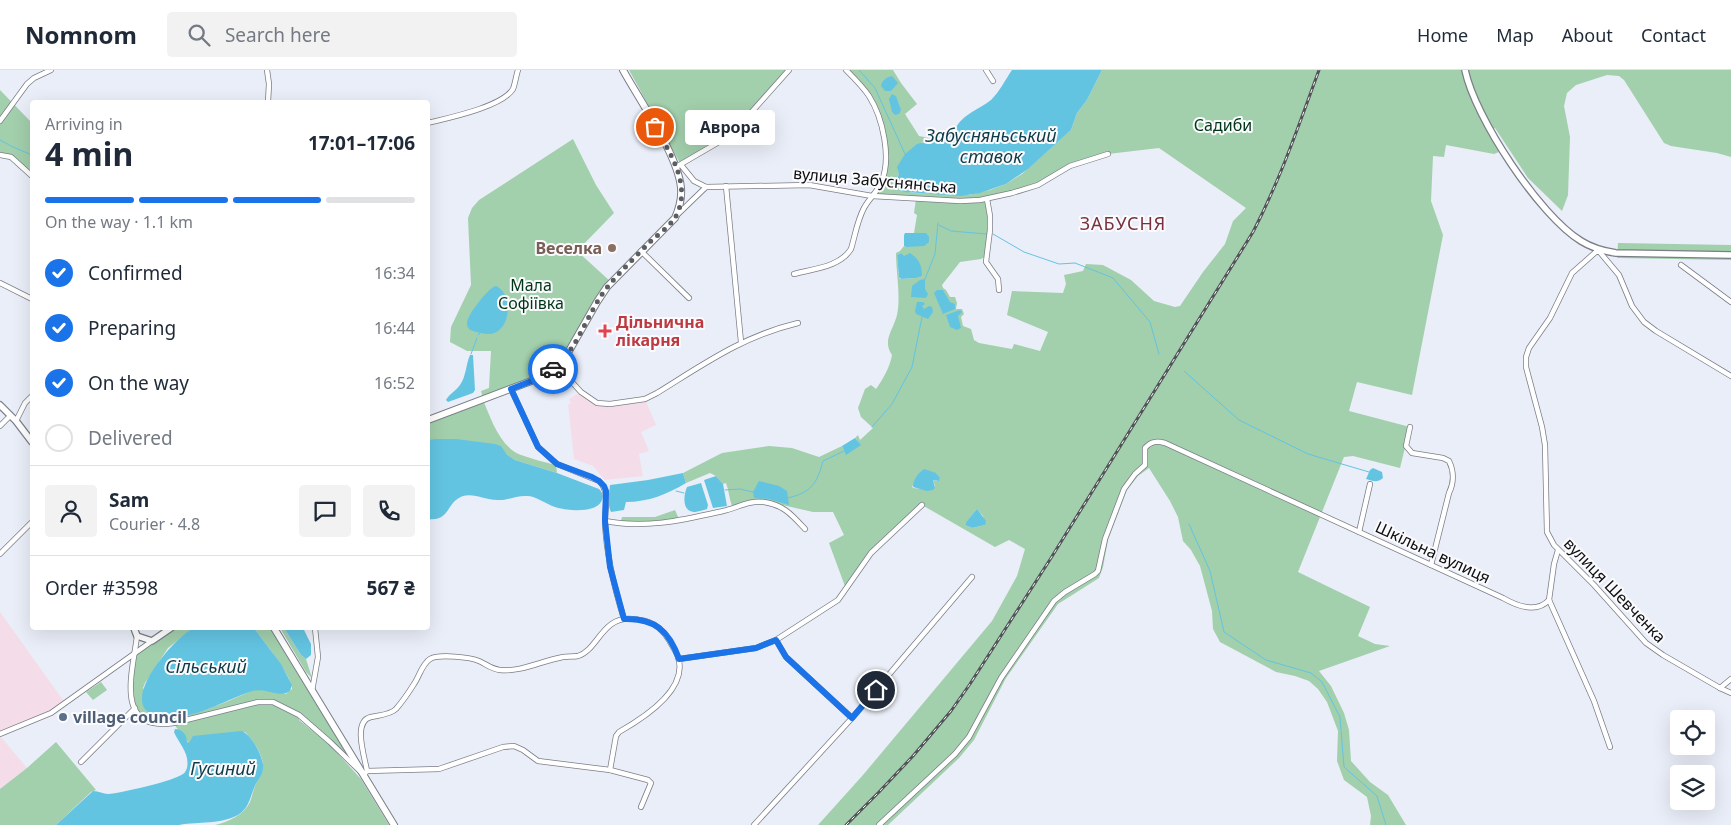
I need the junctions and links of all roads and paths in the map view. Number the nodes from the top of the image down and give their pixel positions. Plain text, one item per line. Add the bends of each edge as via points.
1 (51, 70) edge
2 (267, 70) edge
3 (518, 70) edge
4 (623, 70) edge
5 (789, 70) edge
6 (846, 70) edge
7 (986, 70) edge
8 (1465, 70) edge
9 (994, 81) dead end
10 (268, 100) edge
11 (0, 121) edge
12 (430, 122) edge
13 (1108, 154) dead end
14 (0, 155) edge
15 (678, 166) junction
16 (30, 174) edge
17 (726, 186) junction
18 (706, 187) junction
19 (872, 196) junction
20 (986, 199) junction
21 (675, 218) junction
22 (1598, 250) junction
23 (641, 251) junction
24 (1731, 255) edge
25 (1681, 266) dead end
26 (794, 274) dead end
27 (0, 283) edge
28 (999, 290) dead end
29 (30, 298) edge
30 (689, 298) dead end
31 (1731, 302) edge
32 (798, 323) dead end
33 (742, 342) junction
34 (556, 366) junction
35 (1731, 376) edge
36 (511, 389) junction
37 (30, 398) edge
38 (0, 405) edge
39 (10, 416) junction
40 (430, 419) edge
41 (16, 421) junction
42 (0, 426) edge
43 (1410, 427) dead end
44 (30, 439) edge
45 (1370, 484) dead end
46 (922, 505) dead end
47 (605, 521) junction
48 (30, 524) edge
49 (805, 529) dead end
50 (1359, 532) junction
51 (1558, 550) junction
52 (0, 554) edge
53 (1431, 565) junction
54 (972, 577) dead end
55 (1549, 600) junction
56 (624, 619) junction
57 (135, 630) edge
58 (167, 630) edge
59 (275, 630) edge
60 (315, 630) edge
61 (137, 636) junction
62 (776, 640) junction
63 (152, 641) junction
64 (135, 654) junction
65 (679, 659) junction
66 (1731, 679) edge
67 (1720, 688) junction
68 (312, 691) junction
69 (1731, 693) edge
70 (135, 708) junction
71 (852, 718) junction
72 (0, 734) edge
73 (1610, 747) dead end
74 (80, 762) dead end
75 (610, 770) junction
76 (365, 773) junction
77 (641, 807) dead end
78 (394, 825) edge
79 (754, 825) edge
80 (879, 825) edge

1 - 11 street via 27,84
2 - 10 street
3 - 12 street via 513,89 494,104
4 - 15 main road
5 - 15 street via 731,135
6 - 19 street via 869,96 881,126 885,165 880,184
7 - 9 street
8 - 22 street via 1480,112 1521,178 1558,221
13 - 20 street, вулиця Забуснянська via 1070,166 1038,184
14 - 16 street via 11,157
15 - 18 street
15 - 21 main road via 682,196
17 - 18 street, вулиця Забуснянська
17 - 19 street, вулиця Забуснянська via 809,185
17 - 33 street
18 - 21 street
19 - 20 street, вулиця Забуснянська via 960,201
19 - 26 street via 861,214 846,256 823,267
20 - 28 street via 990,216 986,262 998,279
21 - 23 main road
22 - 24 street
22 - 35 street via 1619,275 1632,306 1644,322
22 - 51 street, вулиця Шевченка via 1572,273 1526,357 1544,440 1547,532
23 - 30 street
23 - 34 main road via 603,292 569,352
25 - 31 street
27 - 29 street
32 - 33 street
33 - 34 street via 650,397 610,404 593,401
34 - 36 main road
36 - 40 main road
36 - 47 street via 538,447 557,464 592,477 604,486
37 - 41 street
38 - 39 street
39 - 41 street
39 - 42 street
41 - 44 street
43 - 53 street via 1406,446 1412,453 1443,458 1452,467 1452,486
45 - 50 street
46 - 62 street via 872,553 838,600
47 - 49 street via 657,524 746,503 764,502 787,510
47 - 56 street via 610,567
48 - 52 street
50 - 53 street, Шкільна вулиця
50 - 80 street, Шкільна вулиця via 1166,443 1148,445 1144,452 1144,468 1124,489 1105,539 1098,571 1054,601 1001,678 969,737
51 - 55 street
51 - 67 street, вулиця Шевченка via 1646,643
53 - 55 street, Шкільна вулиця via 1519,607 1545,605
54 - 71 street
55 - 73 street via 1594,700
56 - 65 street via 662,628
56 - 76 street via 606,628 584,653 521,669 499,670 466,658 430,659 395,710 364,720 360,732
57 - 61 street
58 - 63 street
59 - 68 main road
60 - 68 street via 318,657
61 - 63 street
61 - 64 street
62 - 65 street via 756,648
62 - 71 street via 786,657
63 - 64 street
64 - 70 street via 130,686 130,698
64 - 72 street via 52,713
65 - 75 street via 678,676 668,695 616,736
66 - 67 street
67 - 69 street, вулиця Шевченка
68 - 76 main road
70 - 74 street
70 - 76 street via 146,721 167,724 258,702 274,702 299,715
71 - 79 street
75 - 76 street via 538,761 514,746 439,769
75 - 77 street via 651,783
76 - 78 main road

